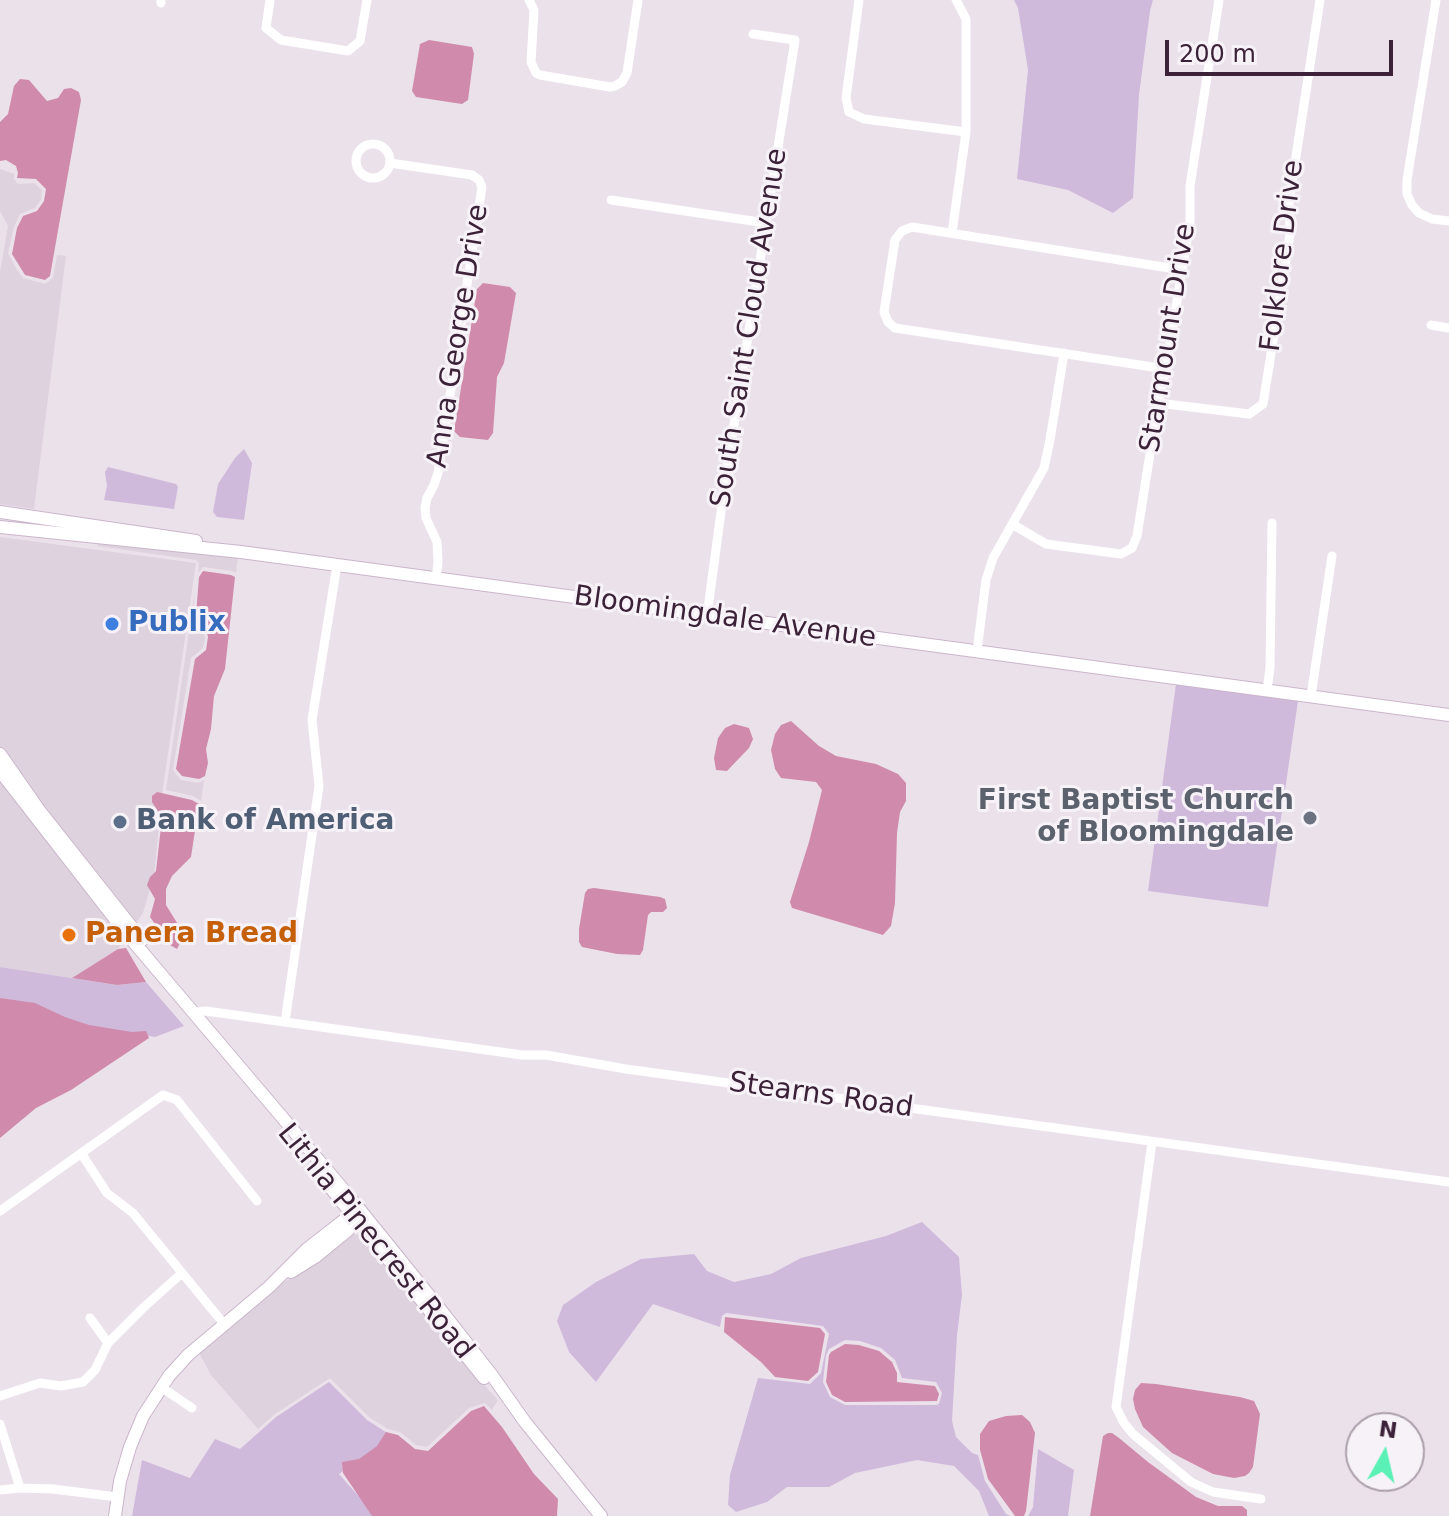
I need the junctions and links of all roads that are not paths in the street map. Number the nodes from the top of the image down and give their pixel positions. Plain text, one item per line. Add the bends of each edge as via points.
1 (270, 0) edge
2 (367, 0) edge
3 (529, 0) edge
4 (638, 0) edge
5 (859, 0) edge
6 (956, 0) edge
7 (1219, 0) edge
8 (1320, 0) edge
9 (1436, 0) edge
10 (753, 34) dead end
11 (966, 132) junction
12 (390, 163) dead end
13 (611, 200) dead end
14 (1449, 221) edge
15 (766, 223) junction
16 (952, 233) junction
17 (1182, 270) junction
18 (1431, 325) dead end
19 (1449, 328) edge
20 (1064, 353) junction
21 (1166, 369) junction
22 (1158, 403) junction
23 (0, 512) edge
24 (1272, 523) dead end
25 (1012, 524) junction
26 (0, 527) edge
27 (241, 552) junction
28 (1332, 556) dead end
29 (337, 565) junction
30 (436, 579) junction
31 (707, 616) junction
32 (977, 651) junction
33 (1267, 690) junction
34 (1311, 696) junction
35 (1449, 715) edge
36 (0, 754) edge
37 (0, 771) edge
38 (172, 986) junction
39 (193, 1012) junction
40 (285, 1022) junction
41 (1152, 1142) junction
42 (81, 1153) junction
43 (1449, 1182) edge
44 (257, 1201) dead end
45 (0, 1211) edge
46 (357, 1222) junction
47 (182, 1273) junction
48 (90, 1318) dead end
49 (224, 1324) junction
50 (108, 1343) junction
51 (161, 1387) junction
52 (0, 1396) edge
53 (192, 1408) dead end
54 (525, 1422) junction
55 (0, 1424) edge
56 (20, 1488) junction
57 (0, 1490) edge
58 (117, 1497) junction
59 (1261, 1499) dead end
60 (115, 1516) edge
61 (601, 1516) edge

1 - 2 street via 266,28 281,40 348,51 360,41
3 - 4 street via 534,10 531,62 536,73 610,87 627,73
5 - 11 street via 846,98 849,112 864,119
6 - 11 street via 966,19
7 - 17 street, Starmount Drive
8 - 22 street, Folklore Drive via 1263,404 1249,414
9 - 14 street via 1407,194 1419,213
10 - 15 street, South Saint Cloud Avenue via 795,40
11 - 16 street
12 - 30 street, Anna George Drive via 472,175 482,187 438,473 425,508 437,542
13 - 15 street
15 - 31 street, South Saint Cloud Avenue
16 - 17 street
16 - 20 street via 912,227 895,240 884,312 888,322 895,328
17 - 21 street, Starmount Drive
18 - 19 street
20 - 21 street
20 - 25 street via 1044,468
21 - 22 street, Starmount Drive
22 - 25 street, Starmount Drive via 1132,548 1121,554 1046,544
23 - 27 main road via 154,533
24 - 33 street
25 - 32 street via 986,580
26 - 27 main road, Bloomingdale Avenue
27 - 29 main road, Bloomingdale Avenue
28 - 34 street
29 - 30 main road, Bloomingdale Avenue
29 - 40 street via 312,720 319,786
30 - 31 main road, Bloomingdale Avenue
31 - 32 main road, Bloomingdale Avenue
32 - 33 main road, Bloomingdale Avenue
33 - 34 main road, Bloomingdale Avenue
34 - 35 main road, Bloomingdale Avenue
36 - 38 main road, Lithia Pinecrest Road
37 - 38 main road, Lithia Pinecrest Road
38 - 39 main road, Lithia Pinecrest Road
39 - 40 street, Stearns Road
39 - 46 main road, Lithia Pinecrest Road
40 - 41 street, Stearns Road
41 - 43 street, Stearns Road
41 - 59 street via 1116,1407 1133,1434 1191,1482 1213,1492
42 - 44 street via 163,1095 177,1100
42 - 45 street
42 - 47 street via 107,1193 133,1213
46 - 49 main road via 307,1249
46 - 54 main road, Lithia Pinecrest Road
46 - 54 main road, Lithia Pinecrest Road via 436,1304
47 - 49 street
47 - 50 street
48 - 50 street
49 - 51 main road
50 - 52 street via 83,1382 40,1383
51 - 53 street
51 - 58 main road via 130,1447
54 - 61 main road, Lithia Pinecrest Road
55 - 56 street
56 - 57 street
56 - 58 street
58 - 60 main road

